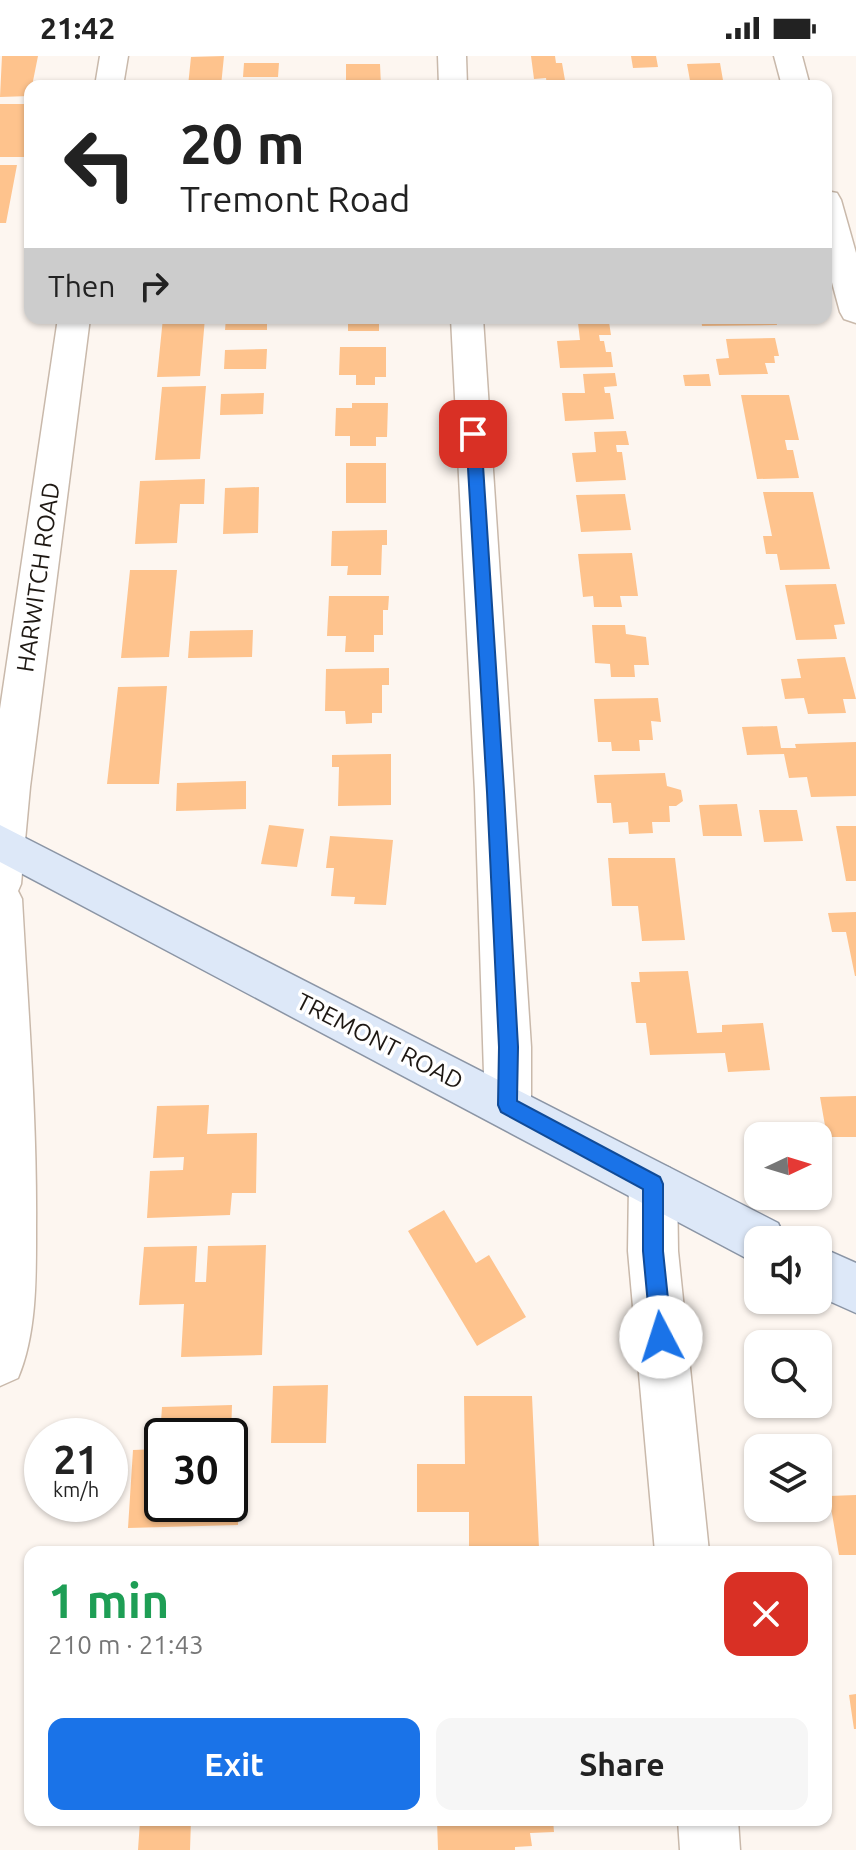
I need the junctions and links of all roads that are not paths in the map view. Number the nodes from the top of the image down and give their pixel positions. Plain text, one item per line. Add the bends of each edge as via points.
1 (114, 56) edge
2 (452, 56) edge
3 (788, 56) edge
4 (110, 80) edge
5 (453, 80) edge
6 (794, 80) edge
7 (832, 222) edge
8 (856, 312) edge
9 (73, 324) edge
10 (467, 324) edge
11 (1, 857) edge
12 (0, 899) edge
13 (508, 1105) junction
14 (653, 1184) junction
15 (744, 1231) edge
16 (832, 1277) edge
17 (856, 1289) edge
18 (0, 1360) edge
19 (681, 1546) edge
20 (708, 1826) edge
21 (710, 1850) edge

1 - 4 street
2 - 5 street
3 - 6 street
7 - 8 street
9 - 11 street, HARWITCH ROAD
10 - 13 street via 497,808
11 - 13 main road, TREMONT ROAD
12 - 18 street via 13,1151 11,1273
13 - 14 main road, TREMONT ROAD
14 - 15 main road, TREMONT ROAD
14 - 19 street via 653,1251
16 - 17 main road
20 - 21 street

